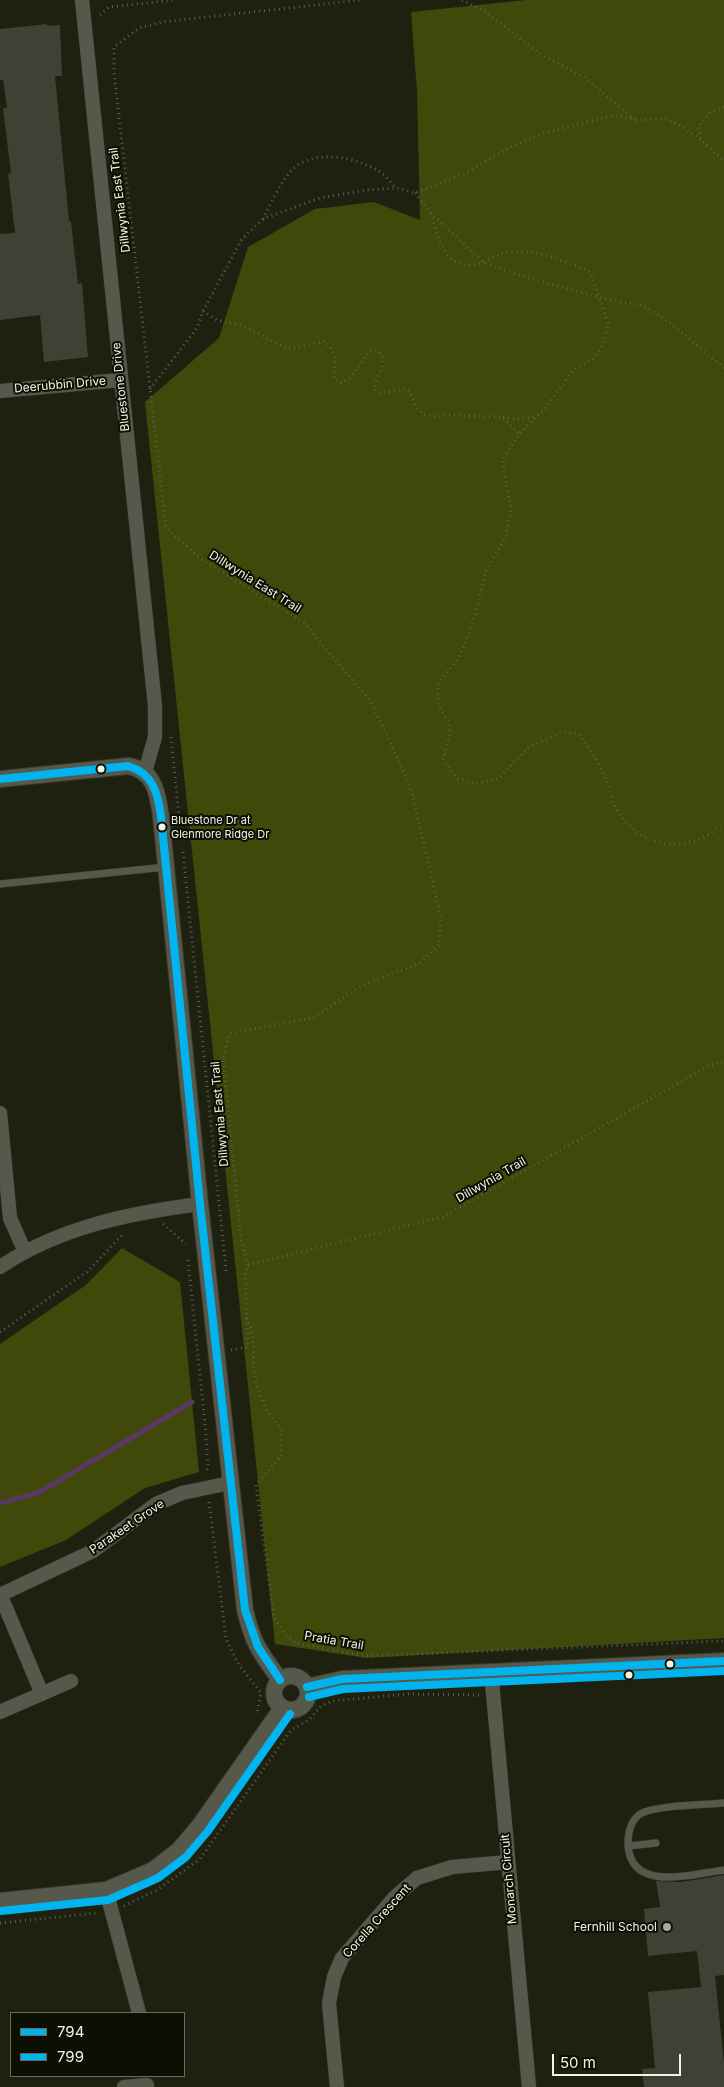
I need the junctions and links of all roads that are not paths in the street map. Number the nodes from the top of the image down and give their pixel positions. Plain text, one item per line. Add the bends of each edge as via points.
1 (82, 0) edge
2 (120, 380) junction
3 (0, 391) edge
4 (145, 772) junction
5 (0, 780) edge
6 (166, 867) junction
7 (0, 884) edge
8 (0, 1112) edge
9 (200, 1204) junction
10 (25, 1252) junction
11 (0, 1267) edge
12 (230, 1483) junction
13 (0, 1594) edge
14 (724, 1660) edge
15 (491, 1671) junction
16 (280, 1680) junction
17 (71, 1681) dead end
18 (307, 1687) junction
19 (42, 1694) junction
20 (282, 1708) junction
21 (0, 1712) edge
22 (724, 1803) edge
23 (656, 1843) dead end
24 (628, 1846) junction
25 (508, 1862) junction
26 (724, 1870) edge
27 (106, 1890) junction
28 (0, 1901) edge
29 (139, 2012) edge
30 (147, 2083) edge
31 (124, 2087) edge
32 (337, 2087) edge
33 (529, 2087) edge

1 - 2 street, Bluestone Drive
2 - 3 street, Deerubbin Drive
2 - 4 street, Bluestone Drive via 156,723
4 - 5 street via 128,766
4 - 6 street via 155,788
6 - 7 lane
6 - 9 street
8 - 10 street via 10,1218
9 - 10 street via 136,1213 96,1223
9 - 12 street
10 - 11 street
12 - 13 street, Parakeet Grove via 182,1493 156,1504 93,1551
12 - 16 street via 245,1610 252,1638
13 - 19 street
14 - 15 street
15 - 18 street via 342,1679
15 - 25 street, Monarch Circuit
16 - 18 street via 295,1676
16 - 20 street via 274,1694
17 - 19 street
18 - 20 street via 308,1697 302,1706 292,1710
19 - 21 street
20 - 27 street via 179,1850 153,1870
22 - 24 lane via 641,1814 632,1822
23 - 24 lane
24 - 26 lane via 636,1868 646,1875 659,1877
25 - 32 street, Corella Crescent via 445,1868 417,1878 395,1897 342,1958 334,1977 330,2003
25 - 33 street, Monarch Circuit
27 - 28 street
27 - 29 street
30 - 31 street

